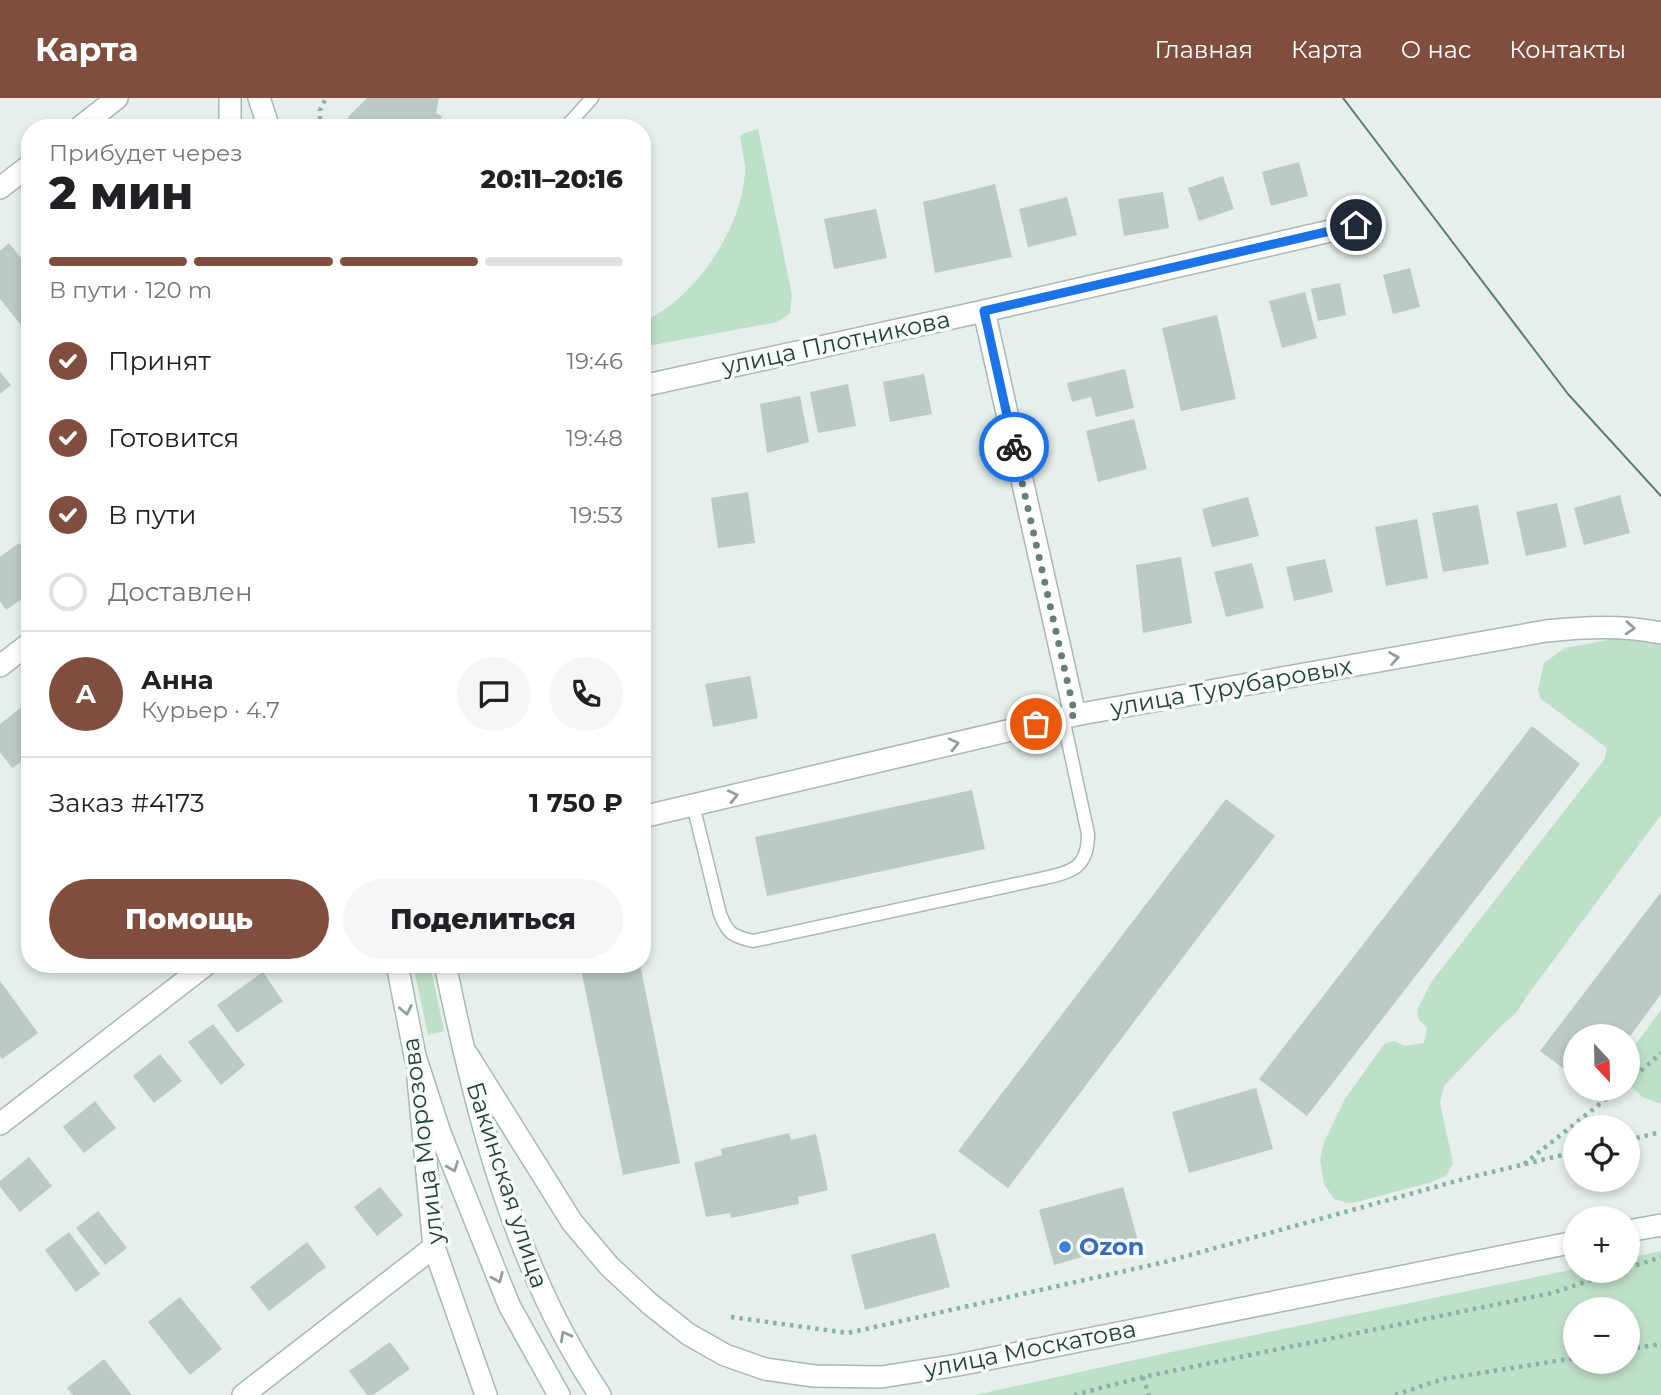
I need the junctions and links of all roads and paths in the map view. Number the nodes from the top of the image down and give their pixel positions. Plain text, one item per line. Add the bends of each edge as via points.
1 (117, 98) edge
2 (230, 98) edge
3 (259, 98) edge
4 (326, 98) edge
5 (592, 98) edge
6 (90, 119) edge
7 (230, 119) edge
8 (267, 119) edge
9 (320, 119) edge
10 (573, 119) edge
11 (21, 172) edge
12 (0, 188) edge
13 (1356, 225) dead end
14 (984, 311) junction
15 (651, 384) edge
16 (1661, 633) edge
17 (21, 650) edge
18 (0, 666) edge
19 (1069, 717) junction
20 (693, 805) junction
21 (651, 815) edge
22 (195, 973) edge
23 (399, 973) edge
24 (447, 973) edge
25 (462, 1045) junction
26 (1661, 1053) edge
27 (415, 1056) junction
28 (1640, 1071) edge
29 (1603, 1101) edge
30 (0, 1124) edge
31 (1661, 1132) edge
32 (1640, 1137) edge
33 (1563, 1155) edge
34 (1522, 1165) junction
35 (1661, 1225) edge
36 (1640, 1229) edge
37 (1563, 1244) edge
38 (434, 1247) junction
39 (1661, 1257) edge
40 (1640, 1264) edge
41 (1582, 1283) edge
42 (732, 1317) dead end
43 (1661, 1344) edge
44 (1640, 1347) edge
45 (1563, 1360) edge
46 (1143, 1377) junction
47 (243, 1395) edge
48 (486, 1395) edge
49 (559, 1395) edge
50 (600, 1395) edge
51 (1074, 1395) edge
52 (1149, 1395) edge
53 (1395, 1395) edge

1 - 6 street
2 - 7 street
3 - 8 street
4 - 9 path
5 - 10 lane
11 - 12 street
13 - 14 street, улица Плотникова
14 - 15 street, улица Плотникова
14 - 19 street
19 -> 16 street, улица Турубаровых via 1546,631 1598,626
17 - 18 street
20 -> 19 street, улица Турубаровых
19 - 20 lane via 1088,849 1070,872 1040,880 753,941 738,938 726,931 720,914
20 - 21 street, улица Турубаровых
22 - 30 street
23 -> 27 street, улица Морозова
24 - 25 street, улица Морозова
25 - 37 street, улица Москатова via 572,1222 609,1266 688,1334 725,1355 765,1369 814,1376 881,1377
50 -> 25 street, Бакинская улица via 541,1293 507,1203
26 - 28 path
27 - 38 street, улица Морозова
27 -> 49 street, Бакинская улица via 440,1133 509,1306
29 - 34 path
31 - 32 path
33 - 34 path
34 - 42 path via 1165,1262 848,1333
35 - 36 street
38 - 47 street
38 - 48 street, улица Морозова
39 - 40 path
41 - 46 path via 1552,1293
43 - 44 path
45 - 53 path via 1443,1379
46 - 51 path
46 - 52 path

